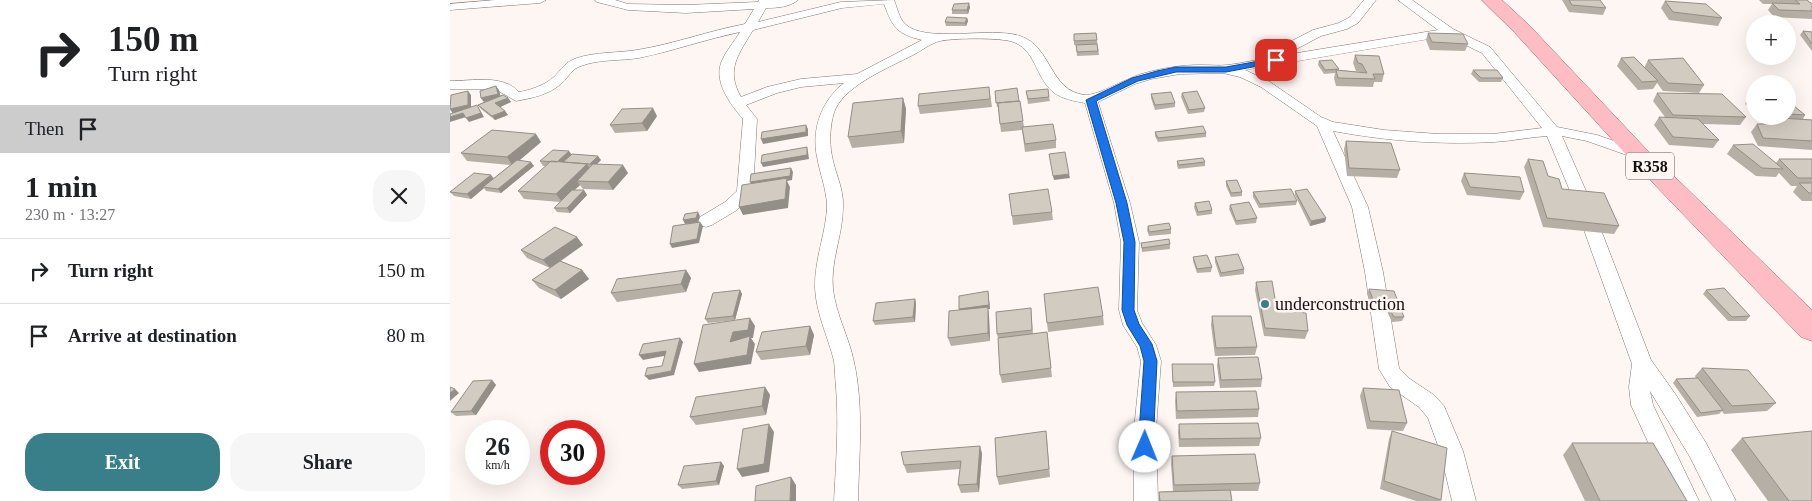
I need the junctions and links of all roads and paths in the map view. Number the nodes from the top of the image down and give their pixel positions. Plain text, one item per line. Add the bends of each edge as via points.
1 (462, 0) edge
2 (540, 0) edge
3 (602, 0) edge
4 (792, 0) edge
5 (888, 0) edge
6 (1370, 0) edge
7 (1404, 0) edge
8 (1492, 0) edge
9 (763, 2) edge
10 (450, 5) edge
11 (750, 26) junction
12 (1449, 32) junction
13 (937, 37) junction
14 (1258, 64) junction
15 (1226, 69) junction
16 (860, 78) junction
17 (450, 85) edge
18 (1091, 100) junction
19 (737, 103) junction
20 (1324, 124) junction
21 (1553, 132) junction
22 (1638, 154) junction
23 (706, 222) dead end
24 (1812, 329) edge
25 (1642, 364) junction
26 (846, 501) edge
27 (1146, 501) edge
28 (1464, 501) edge
29 (1687, 501) edge
30 (1724, 501) edge

1 - 10 street
2 - 10 street
3 - 9 street via 628,7 686,9 735,8
4 - 9 street via 778,4
5 - 11 street via 841,5
5 - 13 street via 900,26 906,31
6 - 14 street via 1354,20 1317,33
7 - 12 street
8 - 22 main road, R358
9 - 11 street
11 - 17 street via 681,45 581,61 569,66 554,84 533,94 516,97 498,85
11 - 19 street via 727,64 728,86
12 - 14 street
12 - 21 street via 1486,50
13 - 16 street
13 - 18 street via 999,35 1016,38 1037,52 1054,85 1071,96
14 - 15 street
15 - 18 street via 1176,69 1157,73
15 - 20 street via 1248,75
16 - 19 street via 800,83
16 - 26 street via 840,93 829,108 824,132 824,156 835,206 824,289 844,362 849,418
18 - 27 street via 1122,203 1130,242 1128,310 1133,325 1146,344 1150,361 1145,429
19 - 23 street via 750,119 745,192 731,206
20 - 21 street via 1392,135 1443,138 1495,138
20 - 28 street via 1360,207 1389,369 1401,385 1425,400 1439,414
21 - 22 street via 1582,136
21 - 25 street
22 - 24 main road, R358
25 - 29 street via 1639,387 1642,405
25 - 30 street via 1669,401

